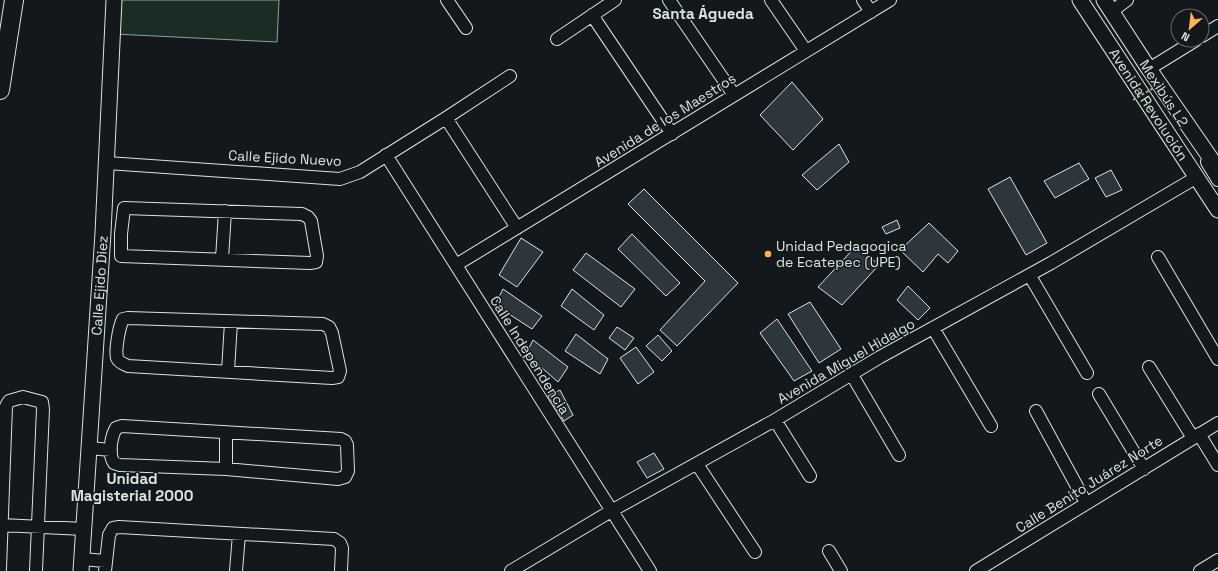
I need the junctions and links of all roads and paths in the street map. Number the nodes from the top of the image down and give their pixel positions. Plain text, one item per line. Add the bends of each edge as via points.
1 (14, 0) edge
2 (114, 0) edge
3 (447, 0) edge
4 (615, 0) edge
5 (669, 0) edge
6 (771, 0) edge
7 (863, 0) edge
8 (890, 0) edge
9 (1080, 0) edge
10 (1085, 0) edge
11 (1099, 0) edge
12 (1127, 0) edge
13 (1108, 6) edge
14 (870, 12) junction
15 (592, 15) junction
16 (466, 28) dead end
17 (557, 39) dead end
18 (1183, 48) edge
19 (806, 51) junction
20 (1149, 69) junction
21 (510, 76) dead end
22 (1164, 82) dead end
23 (0, 90) edge
24 (734, 95) junction
25 (1133, 100) dead end
26 (446, 118) junction
27 (672, 134) junction
28 (386, 155) junction
29 (107, 162) junction
30 (1218, 170) edge
31 (1197, 177) junction
32 (1218, 203) edge
33 (1218, 210) edge
34 (225, 211) junction
35 (517, 228) junction
36 (103, 233) junction
37 (121, 234) junction
38 (1158, 257) dead end
39 (222, 259) junction
40 (456, 265) junction
41 (1030, 276) junction
42 (231, 322) junction
43 (934, 328) junction
44 (97, 342) junction
45 (117, 343) junction
46 (1218, 359) edge
47 (1149, 367) dead end
48 (228, 371) junction
49 (1087, 373) dead end
50 (852, 375) junction
51 (1098, 394) dead end
52 (1036, 411) dead end
53 (775, 420) junction
54 (1218, 423) edge
55 (992, 426) dead end
56 (226, 432) junction
57 (1196, 436) junction
58 (89, 448) junction
59 (111, 450) junction
60 (900, 455) dead end
61 (697, 464) junction
62 (1218, 465) edge
63 (226, 469) junction
64 (1144, 469) junction
65 (810, 476) dead end
66 (1086, 502) junction
67 (611, 511) junction
68 (1, 525) junction
69 (38, 526) junction
70 (84, 529) junction
71 (239, 534) junction
72 (829, 551) dead end
73 (755, 552) dead end
74 (1218, 560) edge
75 (82, 565) edge
76 (105, 566) edge
77 (0, 568) edge
78 (36, 571) edge
79 (236, 571) edge
80 (341, 571) edge
81 (511, 571) edge
82 (650, 571) edge
83 (841, 571) edge
84 (976, 571) edge
85 (1200, 571) edge

1 - 23 highway
2 - 29 main road, Calle Ejido Diez
3 - 16 street
4 - 15 street
5 - 24 street
6 - 19 street
7 - 14 street
8 - 14 street, Avenida de los Maestros
9 - 31 main road, Avenida Revolución
10 - 32 street, Mexibús L2
11 - 30 street, Mexibús L2
12 - 13 street
13 - 20 main road, Avenida Revolución
14 - 19 street, Avenida de los Maestros
15 - 17 street
15 - 27 street
18 - 20 street
19 - 24 street, Avenida de los Maestros
20 - 30 main road, Avenida Revolución
21 - 26 street, Calle Ejido Nuevo
22 - 25 path, bridge
24 - 27 street, Avenida de los Maestros
26 - 28 street, Calle Ejido Nuevo
26 - 35 street
27 - 35 street, Avenida de los Maestros
28 - 29 street, Calle Ejido Nuevo via 360,172 340,179
28 - 40 street, Calle Independencia
29 - 36 main road, Calle Ejido Diez
31 - 33 main road, Avenida Revolución
31 - 41 street, Avenida Miguel Hidalgo
34 - 37 street via 124,208
34 - 39 street
34 - 39 street via 302,214 311,221 317,256 316,262 310,263
35 - 40 street, Avenida de los Maestros
36 - 37 street
36 - 44 main road, Calle Ejido Diez
37 - 39 street via 121,256
38 - 46 street
40 - 67 street, Calle Independencia
41 - 43 street, Avenida Miguel Hidalgo
41 - 49 street
42 - 45 street via 128,318 123,319 120,325
42 - 48 street
42 - 48 street via 323,324 329,327 332,333 340,371 338,377 332,378
43 - 50 street, Avenida Miguel Hidalgo
43 - 55 street
44 - 45 street
44 - 58 main road, Calle Ejido Diez
45 - 48 street via 117,359 128,366
47 - 57 street
50 - 53 street, Avenida Miguel Hidalgo
50 - 60 street
51 - 64 street
52 - 66 street
53 - 61 street, Avenida Miguel Hidalgo
53 - 65 street
54 - 57 street, Calle Benito Juárez Norte
56 - 59 street via 122,426 116,428 113,434
56 - 63 street
56 - 63 street via 341,439 347,445 348,471 345,477 338,479
57 - 62 street
57 - 64 street, Calle Benito Juárez Norte
58 - 59 street
58 - 70 main road, Calle Ejido Diez
59 - 63 street via 111,459 120,465
61 - 67 street, Avenida Miguel Hidalgo
61 - 73 street
64 - 66 street, Calle Benito Juárez Norte
66 - 84 street, Calle Benito Juárez Norte
67 - 81 street, Avenida Miguel Hidalgo
67 - 82 street, Calle Independencia
68 - 69 street
68 - 69 street via 6,406 9,401 22,397 42,402 43,409
68 - 77 street
69 - 70 street
69 - 78 street
70 - 75 main road, Calle Ejido Diez
71 - 76 street via 113,528 109,535
71 - 79 street
71 - 80 street via 334,539 342,548
72 - 83 street
74 - 85 street
75 - 76 street

